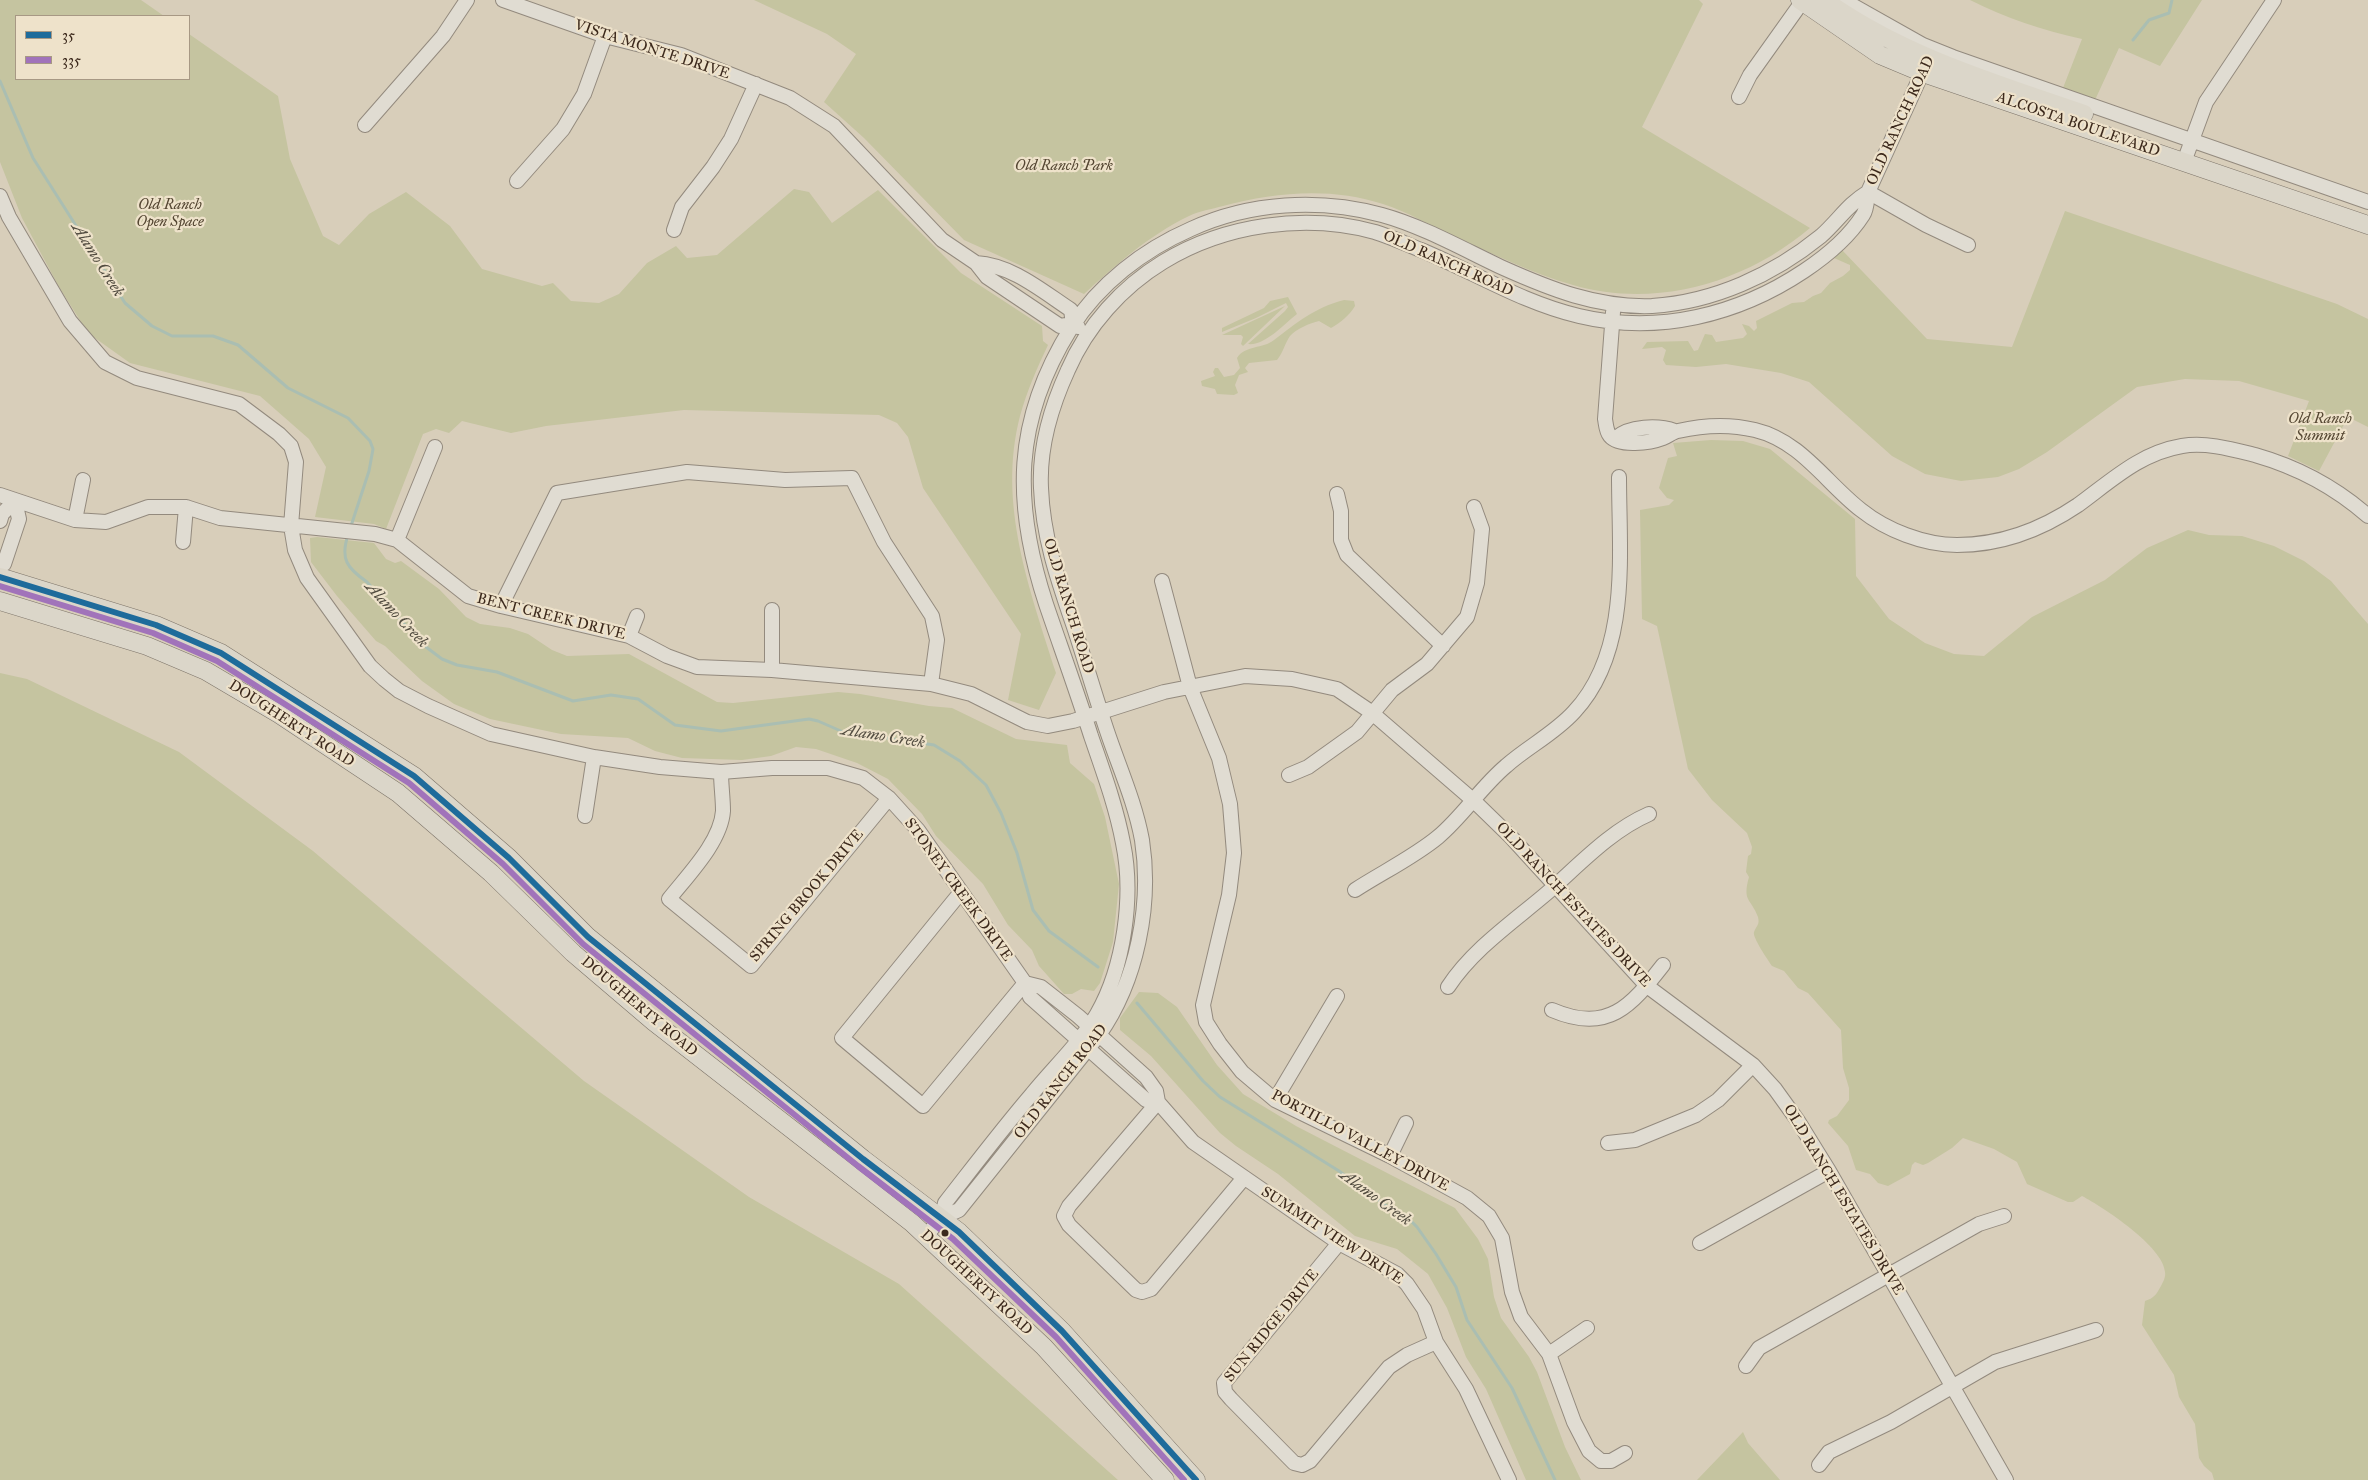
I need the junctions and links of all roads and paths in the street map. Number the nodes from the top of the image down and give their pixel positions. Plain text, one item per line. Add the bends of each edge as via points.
1 (467, 0) edge
2 (503, 0) edge
3 (1824, 0) edge
4 (1843, 0) edge
5 (2274, 0) edge
6 (1801, 1) edge
7 (605, 36) junction
8 (1928, 60) junction
9 (756, 84) junction
10 (1739, 97) dead end
11 (364, 125) dead end
12 (2188, 151) junction
13 (517, 181) dead end
14 (1868, 192) junction
15 (0, 196) edge
16 (2368, 202) edge
17 (2368, 213) edge
18 (2368, 224) edge
19 (674, 230) dead end
20 (1968, 245) dead end
21 (976, 263) junction
22 (1613, 304) junction
23 (1612, 321) junction
24 (1073, 324) junction
25 (1088, 334) junction
26 (435, 447) dead end
27 (1619, 477) dead end
28 (83, 480) dead end
29 (1337, 494) dead end
30 (0, 495) edge
31 (15, 501) junction
32 (186, 507) junction
33 (1474, 507) dead end
34 (2368, 516) edge
35 (75, 520) junction
36 (0, 522) edge
37 (291, 526) junction
38 (397, 540) junction
39 (183, 542) dead end
40 (0, 566) edge
41 (0, 577) edge
42 (1162, 581) dead end
43 (0, 601) edge
44 (501, 606) junction
45 (772, 610) dead end
46 (637, 616) dead end
47 (629, 636) junction
48 (1443, 646) junction
49 (772, 670) junction
50 (931, 684) junction
51 (1190, 687) junction
52 (1101, 712) junction
53 (1371, 712) junction
54 (1085, 717) junction
55 (594, 757) junction
56 (721, 772) junction
57 (1289, 775) dead end
58 (889, 798) junction
59 (1474, 801) junction
60 (1649, 814) dead end
61 (585, 816) dead end
62 (1554, 887) junction
63 (1355, 890) dead end
64 (961, 892) junction
65 (1663, 964) dead end
66 (1025, 982) junction
67 (1647, 986) junction
68 (1448, 987) dead end
69 (1337, 996) dead end
70 (1552, 1010) dead end
71 (1088, 1026) junction
72 (1099, 1035) junction
73 (1078, 1039) junction
74 (1089, 1049) junction
75 (1753, 1065) junction
76 (1275, 1100) junction
77 (1158, 1102) junction
78 (1406, 1123) dead end
79 (1608, 1143) dead end
80 (1390, 1156) junction
81 (1829, 1171) junction
82 (1243, 1179) junction
83 (2004, 1216) dead end
84 (941, 1218) junction
85 (926, 1236) junction
86 (1339, 1243) junction
87 (1700, 1243) dead end
88 (1887, 1274) junction
89 (1587, 1328) dead end
90 (2096, 1330) dead end
91 (1436, 1342) junction
92 (1549, 1354) junction
93 (1746, 1366) dead end
94 (1952, 1385) junction
95 (1625, 1453) dead end
96 (1819, 1464) dead end
97 (1165, 1480) edge
98 (1196, 1480) edge
99 (1509, 1480) edge
100 (2006, 1480) edge

1 - 11 street via 443,36
2 - 7 street, VISTA MONTE DRIVE
3 - 8 main road, ALCOSTA BOULEVARD via 1849,18
4 - 8 street, ALCOSTA BOULEVARD
5 - 12 street via 2206,102
6 - 8 main road, ALCOSTA BOULEVARD via 1880,55
6 - 10 street via 1750,75
7 - 9 street, VISTA MONTE DRIVE via 681,56
7 - 13 street via 584,94 563,129
8 - 12 main road, ALCOSTA BOULEVARD
8 - 14 street, OLD RANCH ROAD
9 - 19 street via 731,139 682,207
9 - 21 street, VISTA MONTE DRIVE via 790,98 834,126 942,240
12 - 16 street, ALCOSTA BOULEVARD
12 - 17 main road, ALCOSTA BOULEVARD
12 - 18 main road, ALCOSTA BOULEVARD
14 - 20 street
14 - 22 street, OLD RANCH ROAD via 1853,202 1804,249 1770,271 1737,286 1672,304
14 - 23 street, OLD RANCH ROAD via 1866,212 1840,241 1817,262 1779,287 1745,304 1710,314 1652,323
15 - 37 street, STONEY CREEK DRIVE via 70,321 105,362 137,378 239,404 291,446 296,462
21 - 24 street, VISTA MONTE DRIVE via 987,277 1060,326
21 - 24 street, VISTA MONTE DRIVE via 994,264 1026,281 1071,310
22 - 23 street
22 - 24 street, OLD RANCH ROAD via 1584,300 1541,286 1385,216 1341,207 1288,205 1247,210 1201,224 1152,249 1120,272
23 - 25 street, OLD RANCH ROAD via 1577,316 1532,301 1376,232 1336,224 1286,224 1251,227 1206,240 1160,263 1132,285
23 - 34 street via 1605,419 1612,438 1624,444 1634,443 1659,440 1675,431 1712,426 1732,426 1775,437 1799,453 1860,510 1914,538 1955,545 2005,540 2045,525 2131,465 2163,450 2190,445 2224,447 2270,460 2325,484 2346,496
24 - 25 street, VISTA MONTE DRIVE
24 - 54 street, OLD RANCH ROAD via 1038,394 1026,440 1023,483 1025,526 1034,567
25 - 52 street, OLD RANCH ROAD via 1076,351 1054,402 1044,445 1040,484 1051,559
26 - 38 street
27 - 59 street via 1618,606 1611,642 1597,680 1575,712 1544,740 1506,766
28 - 35 street
29 - 48 street via 1341,511 1341,540 1347,555
30 - 31 street, BENT CREEK DRIVE
31 - 35 street, BENT CREEK DRIVE
31 - 36 street via 2,514
31 - 40 street via 19,519 4,564
32 - 35 street, BENT CREEK DRIVE via 148,507 106,522
32 - 37 street, BENT CREEK DRIVE via 220,518
32 - 39 street
33 - 48 street via 1482,529 1477,583 1467,617
37 - 38 street, BENT CREEK DRIVE via 375,534
37 - 55 street, STONEY CREEK DRIVE via 294,550 307,578 370,666 392,685 445,715 491,734
38 - 44 street, BENT CREEK DRIVE via 468,596
41 - 84 main road, DOUGHERTY ROAD via 156,625 221,653 414,776 509,858 588,937
42 - 51 street, PORTILLO VALLEY DRIVE
43 - 85 main road, DOUGHERTY ROAD via 147,646 206,671 279,714 398,793 492,873 573,953 654,1022
44 - 47 street, BENT CREEK DRIVE
44 - 50 street via 557,493 687,472 785,480 852,478 884,542 932,616 937,640
45 - 49 street
46 - 47 street
47 - 49 street, BENT CREEK DRIVE via 697,667
48 - 53 street
49 - 50 street, BENT CREEK DRIVE
50 - 54 street, BENT CREEK DRIVE via 971,694 1034,724 1048,726
51 - 52 street, OLD RANCH ESTATES DRIVE
51 - 53 street, OLD RANCH ESTATES DRIVE via 1245,676 1292,679 1336,689
51 - 76 street, PORTILLO VALLEY DRIVE via 1218,758 1230,804 1234,853 1229,895 1203,1005 1206,1022 1242,1072
52 - 54 street, OLD RANCH ESTATES DRIVE
52 - 72 street, OLD RANCH ROAD via 1142,841 1145,890 1138,942 1128,980
53 - 57 street via 1357,732 1308,767
53 - 59 street, OLD RANCH ESTATES DRIVE
54 - 71 street, OLD RANCH ROAD via 1112,798 1124,847 1127,891 1116,973
55 - 56 street, STONEY CREEK DRIVE
55 - 61 street
56 - 58 street, STONEY CREEK DRIVE via 828,768 863,778
56 - 58 street, SPRING BROOK DRIVE via 723,812 718,831 669,899 751,966
58 - 64 street, STONEY CREEK DRIVE via 918,830
59 - 62 street, OLD RANCH ESTATES DRIVE via 1511,837
59 - 63 street via 1437,837
60 - 62 street via 1628,824
62 - 67 street, OLD RANCH ESTATES DRIVE
62 - 68 street via 1462,966
64 - 66 street, STONEY CREEK DRIVE
64 - 66 street via 842,1038 923,1106
65 - 67 street
66 - 71 street via 1042,987
66 - 73 street, STONEY CREEK DRIVE via 1030,998
67 - 70 street via 1627,1007 1608,1016 1571,1018
67 - 75 street, OLD RANCH ESTATES DRIVE
69 - 76 street
71 - 72 street, SUMMIT VIEW DRIVE
71 - 73 street, OLD RANCH ROAD
72 - 74 street, OLD RANCH ROAD
72 - 77 street, SUMMIT VIEW DRIVE via 1146,1077 1156,1091
73 - 74 street, SUMMIT VIEW DRIVE
73 - 84 street, OLD RANCH ROAD via 945,1203
74 - 77 street, SUMMIT VIEW DRIVE via 1146,1100
74 - 84 street, OLD RANCH ROAD via 958,1210
75 - 79 street via 1718,1100 1696,1115 1634,1140
75 - 81 street, OLD RANCH ESTATES DRIVE via 1798,1121
76 - 80 street, PORTILLO VALLEY DRIVE
77 - 82 street, SUMMIT VIEW DRIVE via 1193,1142
77 - 82 street via 1068,1206 1064,1216 1069,1225 1136,1290 1142,1292 1151,1288
78 - 80 street
80 - 92 street, PORTILLO VALLEY DRIVE via 1467,1198 1489,1216 1502,1238 1512,1292 1521,1317
81 - 87 street
81 - 88 street, OLD RANCH ESTATES DRIVE
82 - 86 street, SUMMIT VIEW DRIVE
83 - 88 street via 1979,1224
84 - 85 street, OLD RANCH ROAD
84 - 98 main road, DOUGHERTY ROAD via 1062,1331
85 - 97 main road, DOUGHERTY ROAD via 1044,1347
86 - 91 street, SUMMIT VIEW DRIVE via 1396,1274 1407,1284 1424,1309
86 - 91 street, SUN RIDGE DRIVE via 1224,1383 1225,1392 1231,1399 1294,1463 1302,1465 1310,1461 1389,1367
88 - 93 street via 1759,1348
88 - 94 street, OLD RANCH ESTATES DRIVE
89 - 92 street
90 - 94 street via 1995,1362
91 - 99 street, SUMMIT VIEW DRIVE via 1466,1389
92 - 95 street, PORTILLO VALLEY DRIVE via 1574,1422 1589,1451 1601,1461 1611,1461
94 - 96 street via 1891,1422 1829,1452
94 - 100 street, OLD RANCH ESTATES DRIVE

